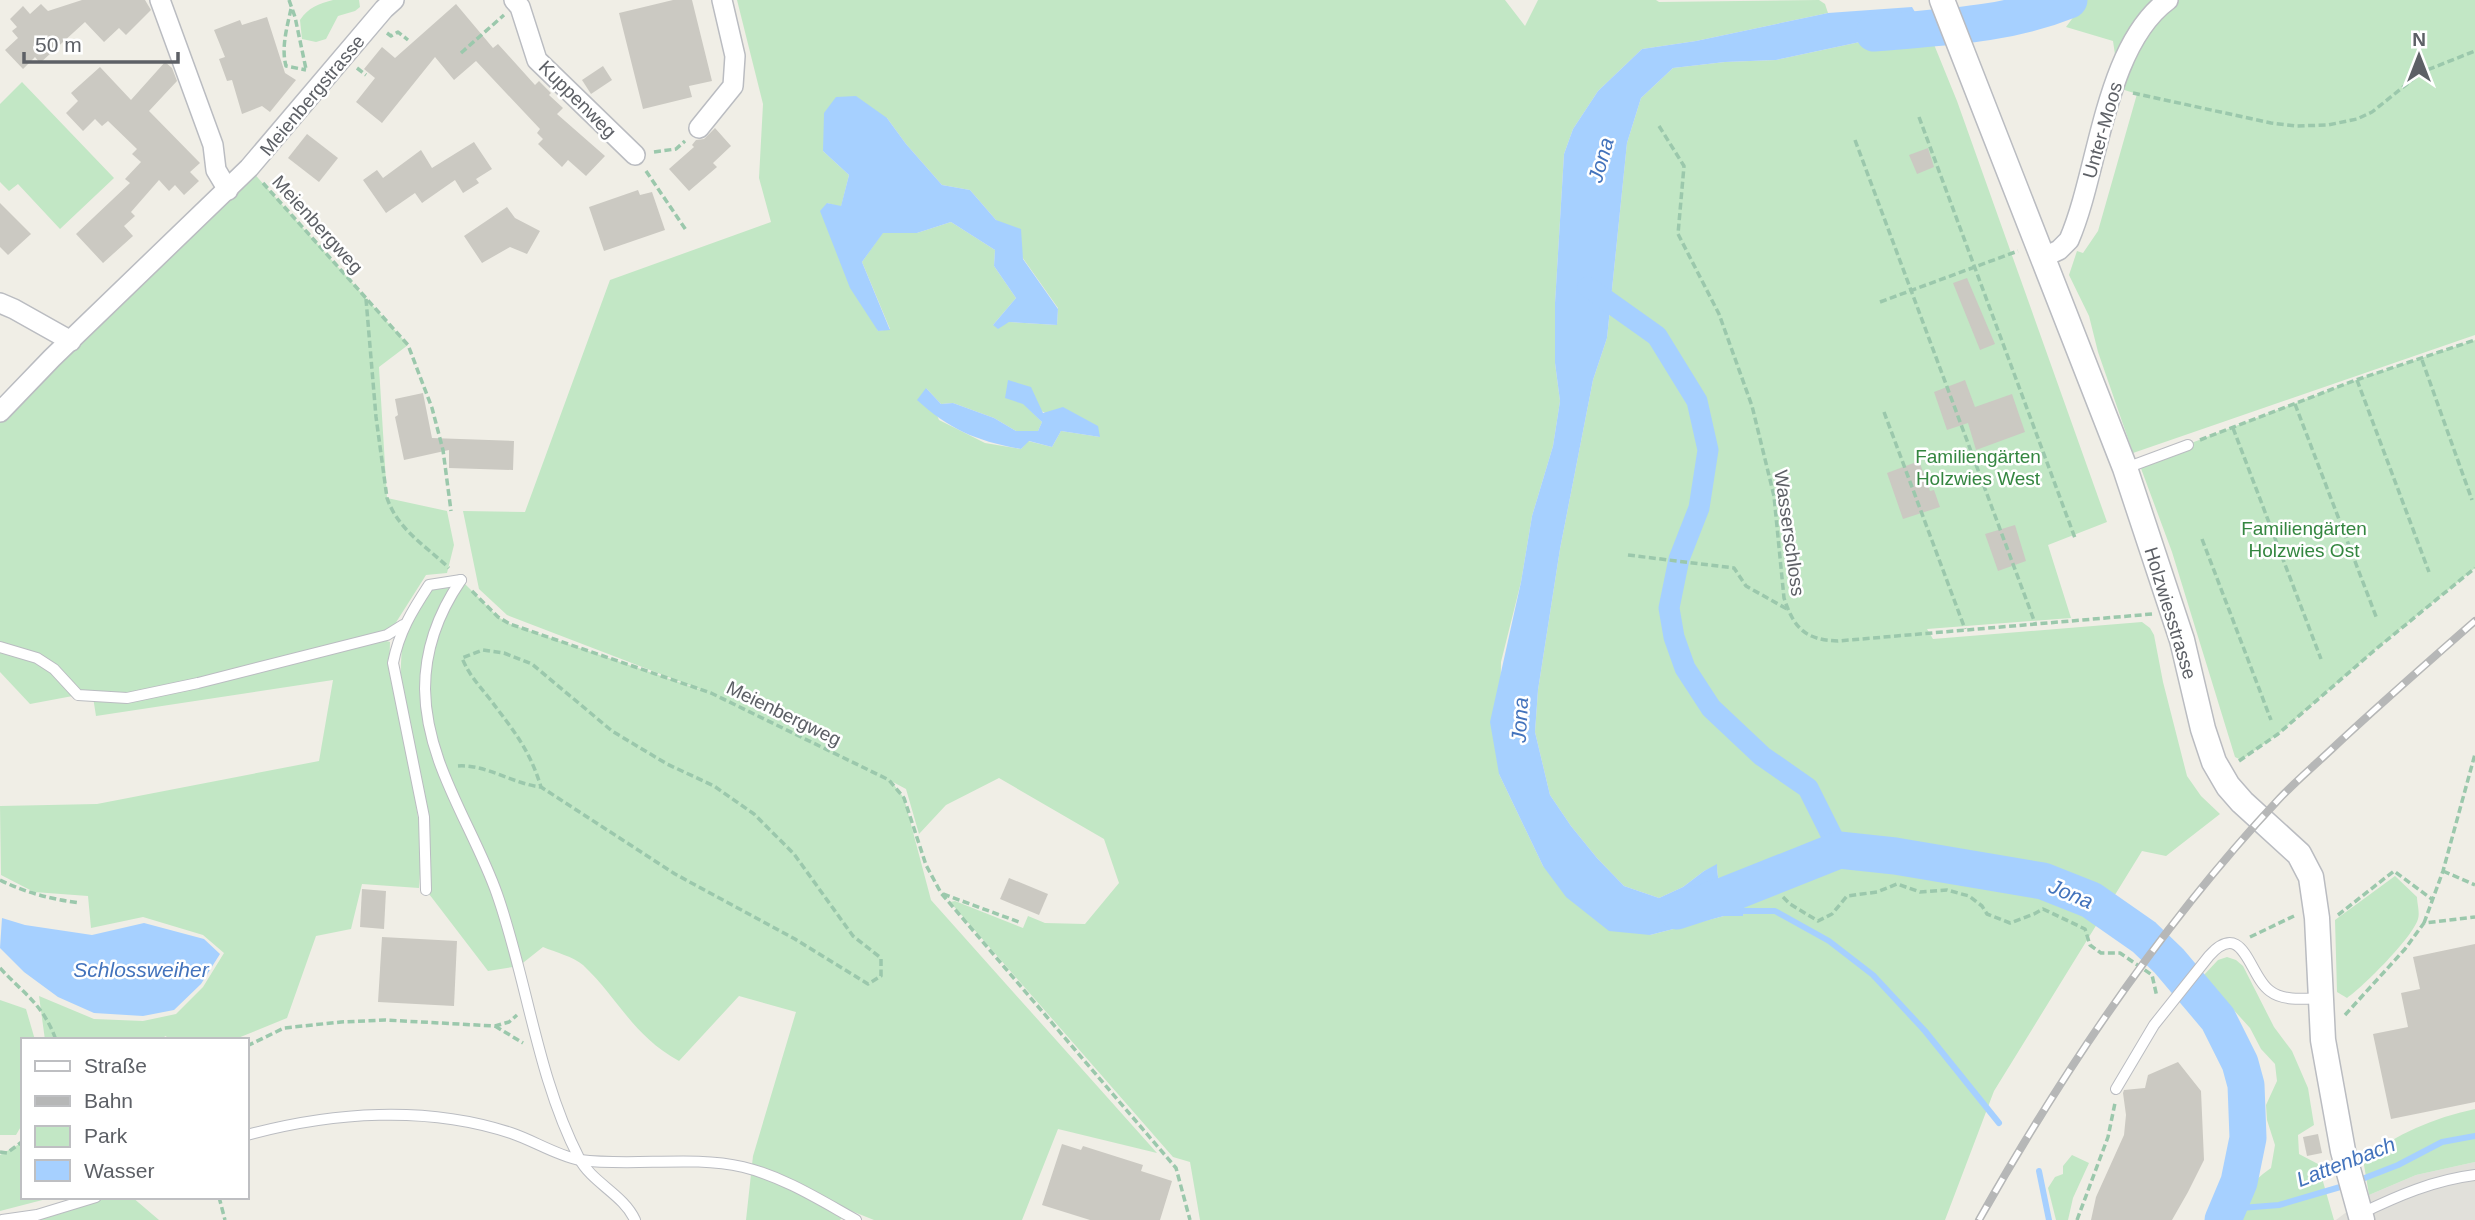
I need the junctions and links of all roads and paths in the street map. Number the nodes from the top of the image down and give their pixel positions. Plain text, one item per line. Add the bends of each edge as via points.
1 (160, 0) edge
2 (394, 0) edge
3 (722, 0) edge
4 (1942, 0) edge
5 (2168, 0) edge
6 (290, 2) edge
7 (516, 2) edge
8 (389, 36) dead end
9 (408, 40) dead end
10 (2475, 51) edge
11 (461, 53) dead end
12 (355, 66) dead end
13 (302, 69) dead end
14 (366, 75) dead end
15 (322, 84) junction
16 (2115, 87) junction
17 (1919, 117) dead end
18 (1659, 126) dead end
19 (699, 128) joint
20 (1855, 140) dead end
21 (635, 155) junction
22 (249, 168) junction
23 (228, 190) junction
24 (686, 230) dead end
25 (2031, 254) junction
26 (1975, 268) junction
27 (1911, 290) junction
28 (366, 299) junction
29 (1880, 302) dead end
30 (0, 303) edge
31 (2475, 340) edge
32 (71, 341) junction
33 (2421, 360) junction
34 (2356, 380) junction
35 (2295, 404) junction
36 (0, 412) edge
37 (1884, 412) dead end
38 (2233, 428) junction
39 (2188, 445) joint
40 (2125, 468) junction
41 (2472, 500) dead end
42 (451, 511) dead end
43 (2076, 538) dead end
44 (2202, 539) dead end
45 (1628, 555) dead end
46 (2475, 568) edge
47 (2428, 572) dead end
48 (461, 580) junction
49 (1788, 610) junction
50 (2174, 612) junction
51 (2377, 619) dead end
52 (2035, 623) junction
53 (403, 625) junction
54 (1965, 629) junction
55 (0, 647) edge
56 (2321, 659) dead end
57 (2271, 720) dead end
58 (2475, 754) edge
59 (2241, 760) dead end
60 (442, 767) junction
61 (541, 787) junction
62 (2443, 871) junction
63 (0, 880) edge
64 (2475, 885) edge
65 (426, 890) dead end
66 (941, 893) junction
67 (1783, 897) dead end
68 (2433, 900) junction
69 (80, 903) dead end
70 (2296, 915) dead end
71 (2475, 916) edge
72 (2334, 918) dead end
73 (1019, 922) dead end
74 (2424, 923) junction
75 (2235, 944) junction
76 (0, 968) edge
77 (2319, 998) junction
78 (528, 1004) junction
79 (2161, 1016) junction
80 (495, 1026) junction
81 (55, 1038) edge
82 (2323, 1040) junction
83 (248, 1046) edge
84 (542, 1054) junction
85 (2116, 1089) joint
86 (248, 1135) edge
87 (21, 1142) edge
88 (0, 1152) edge
89 (580, 1160) junction
90 (2475, 1175) edge
91 (89, 1199) edge
92 (220, 1199) edge
93 (2360, 1215) edge
94 (2, 1220) edge
95 (225, 1220) edge
96 (635, 1220) edge
97 (856, 1220) edge
98 (1190, 1220) edge
99 (2077, 1220) edge

1 - 23 street via 213,145 216,170
2 - 15 street, Meienbergstrasse
3 - 19 street via 735,56 733,86
4 - 25 street, Holzwiesstrasse
5 - 16 street, Unter-Moos via 2137,35
6 - 13 path via 284,60 286,66
6 - 15 path via 307,74
7 - 11 path
7 - 21 street, Kuppenweg via 537,60
8 - 9 path via 398,32
10 - 16 path via 2422,72 2372,112 2328,125 2272,123
12 - 14 path
15 - 22 street, Meienbergstrasse
16 - 25 street, Unter-Moos via 2069,240 2064,247
17 - 26 path
18 - 49 path, Wasserschloss via 1684,166 1678,233 1719,314 1752,405 1774,496 1781,583
19 - 21 path via 676,149
20 - 27 path
21 - 24 path
22 - 23 street, Meienbergstrasse
22 - 28 path, Meienbergweg
23 - 32 street, Meienbergstrasse
25 - 26 path
25 - 40 street, Holzwiesstrasse
26 - 27 path
26 - 43 path
27 - 29 path
27 - 52 path
28 - 42 path, Meienbergweg via 408,345 443,450
28 - 48 path, Meienbergweg via 376,417 391,511 402,527
30 - 32 street
31 - 33 path
32 - 36 street, Meienbergstrasse
33 - 34 path
33 - 41 path
34 - 35 path
34 - 47 path
35 - 38 path
35 - 51 path
37 - 54 path
38 - 39 path
38 - 56 path
39 - 40 lane
40 - 50 street, Holzwiesstrasse
44 - 57 path
45 - 49 path via 1734,568 1746,586
46 - 59 path
48 - 53 lane via 429,585
48 - 60 lane via 429,647 425,690 431,738
48 - 66 path, Meienbergweg via 510,624 711,693 889,780 904,798 926,865
49 - 54 path, Wasserschloss via 1807,635 1824,641
50 - 52 path, Wasserschloss
50 - 77 street, Holzwiesstrasse via 2208,747 2220,774 2242,802 2299,854 2311,877
52 - 54 path, Wasserschloss
53 - 55 lane via 363,642 127,698 78,695 37,658
53 - 65 lane via 393,663 424,817
58 - 62 path
60 - 61 path via 468,765
60 - 78 lane via 496,891
61 - 61 path via 675,874 868,984 881,976 881,958 853,936 794,854 754,814 714,786 612,731 532,664 483,650 462,659 469,676 533,760
62 - 64 path
62 - 68 path
63 - 69 path via 32,894
66 - 73 path
66 - 98 path, Meienbergweg via 1176,1168
67 - 79 path via 1818,921 1832,914 1847,896 1897,884 1920,892 1947,890 1969,896 1986,914 2010,923 2043,909 2085,929 2090,945 2101,953 2120,953 2151,975
68 - 72 path via 2393,871
68 - 74 path
70 - 75 path
71 - 74 path
74 - 82 path
75 - 77 lane via 2244,950 2268,990 2283,997
75 - 79 lane via 2219,947
76 - 81 path via 27,992
77 - 82 street, Holzwiesstrasse
78 - 80 path via 509,1022
78 - 84 lane
79 - 85 lane
80 - 83 path via 341,1022 284,1028
80 - 84 path
82 - 93 street, Holzwiesstrasse
84 - 89 lane
85 - 99 path via 2111,1129
86 - 89 lane via 340,1116 453,1119 513,1133
87 - 88 path via 7,1153
89 - 96 lane
89 - 97 lane via 742,1167 780,1179
90 - 93 lane via 2399,1195
91 - 94 lane
92 - 95 path

